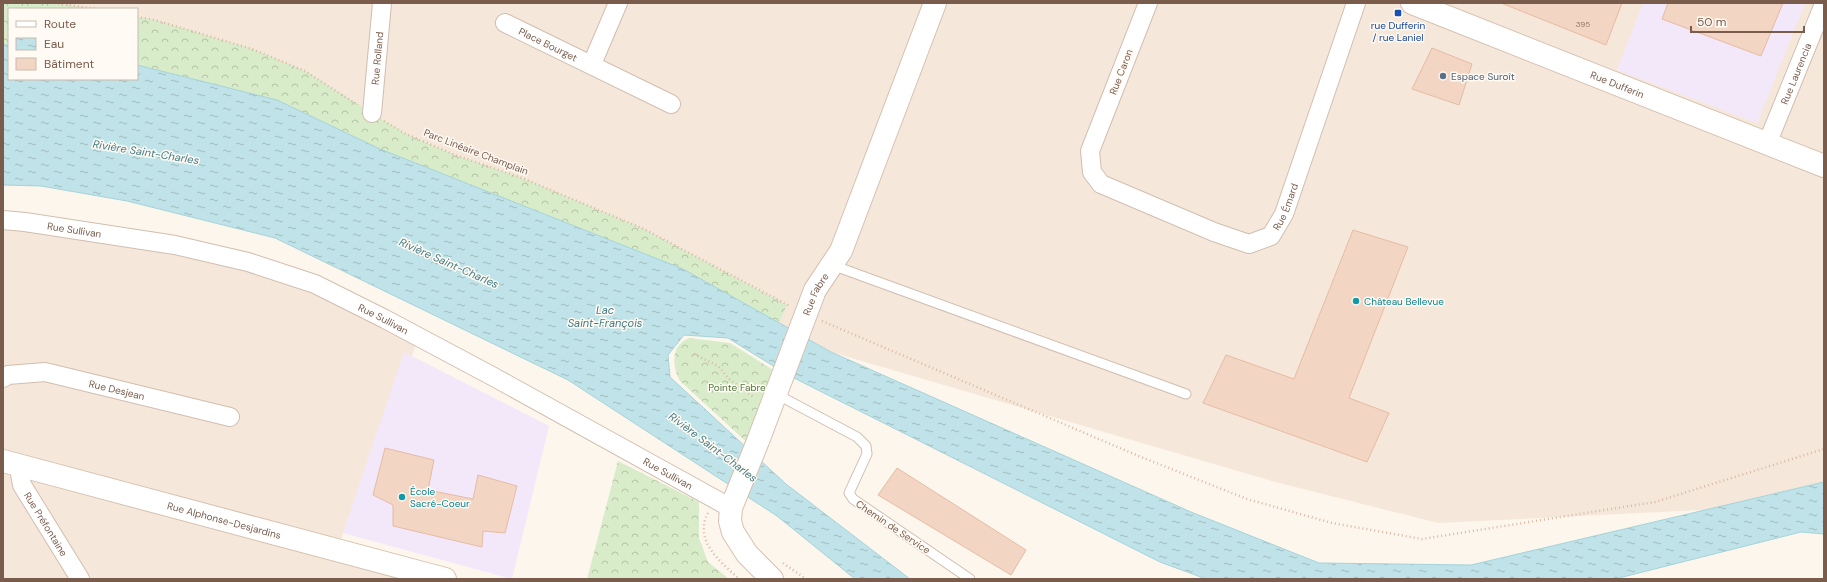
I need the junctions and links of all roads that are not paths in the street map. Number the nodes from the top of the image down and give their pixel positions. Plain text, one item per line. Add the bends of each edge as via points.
1 (382, 3) edge
2 (618, 3) edge
3 (935, 3) edge
4 (1148, 3) edge
5 (1356, 3) edge
6 (1412, 3) edge
7 (1824, 4) edge
8 (505, 22) dead end
9 (592, 64) junction
10 (672, 104) dead end
11 (372, 113) road end
12 (1094, 141) joint
13 (1767, 144) junction
14 (1824, 166) edge
15 (3, 220) edge
16 (832, 265) junction
17 (3, 378) edge
18 (776, 394) junction
19 (1186, 394) dead end
20 (230, 417) dead end
21 (12, 463) edge
22 (731, 508) junction
23 (435, 578) edge
24 (80, 579) edge
25 (772, 579) edge
26 (970, 579) edge

1 - 11 street, Rue Rolland
2 - 9 street
3 - 16 street, Rue Fabre via 841,251
4 - 12 street, Rue Caron
5 - 12 street, Rue Émard via 1284,214 1271,236 1249,244 1214,232 1101,184 1092,172 1090,151
6 - 13 street, Rue Dufferin
7 - 13 street, Rue Laurencia
8 - 9 street, Place Bourget
9 - 10 street, Place Bourget
13 - 14 street, Rue Dufferin
15 - 22 street, Rue Sullivan via 175,245 248,262 315,284 485,372
16 - 18 street, Rue Fabre via 815,290
16 - 19 lane
17 - 20 street, Rue Desjean via 8,375 45,372
18 - 22 street, Rue Fabre
18 - 26 lane, Chemin de Service via 857,438 866,446 867,454 849,493 852,499
21 - 23 street, Rue Alphonse-Desjardins
21 - 24 street, Rue Préfontaine via 20,474 22,485
22 - 25 street, Rue Fabre via 730,521 733,532 747,554

